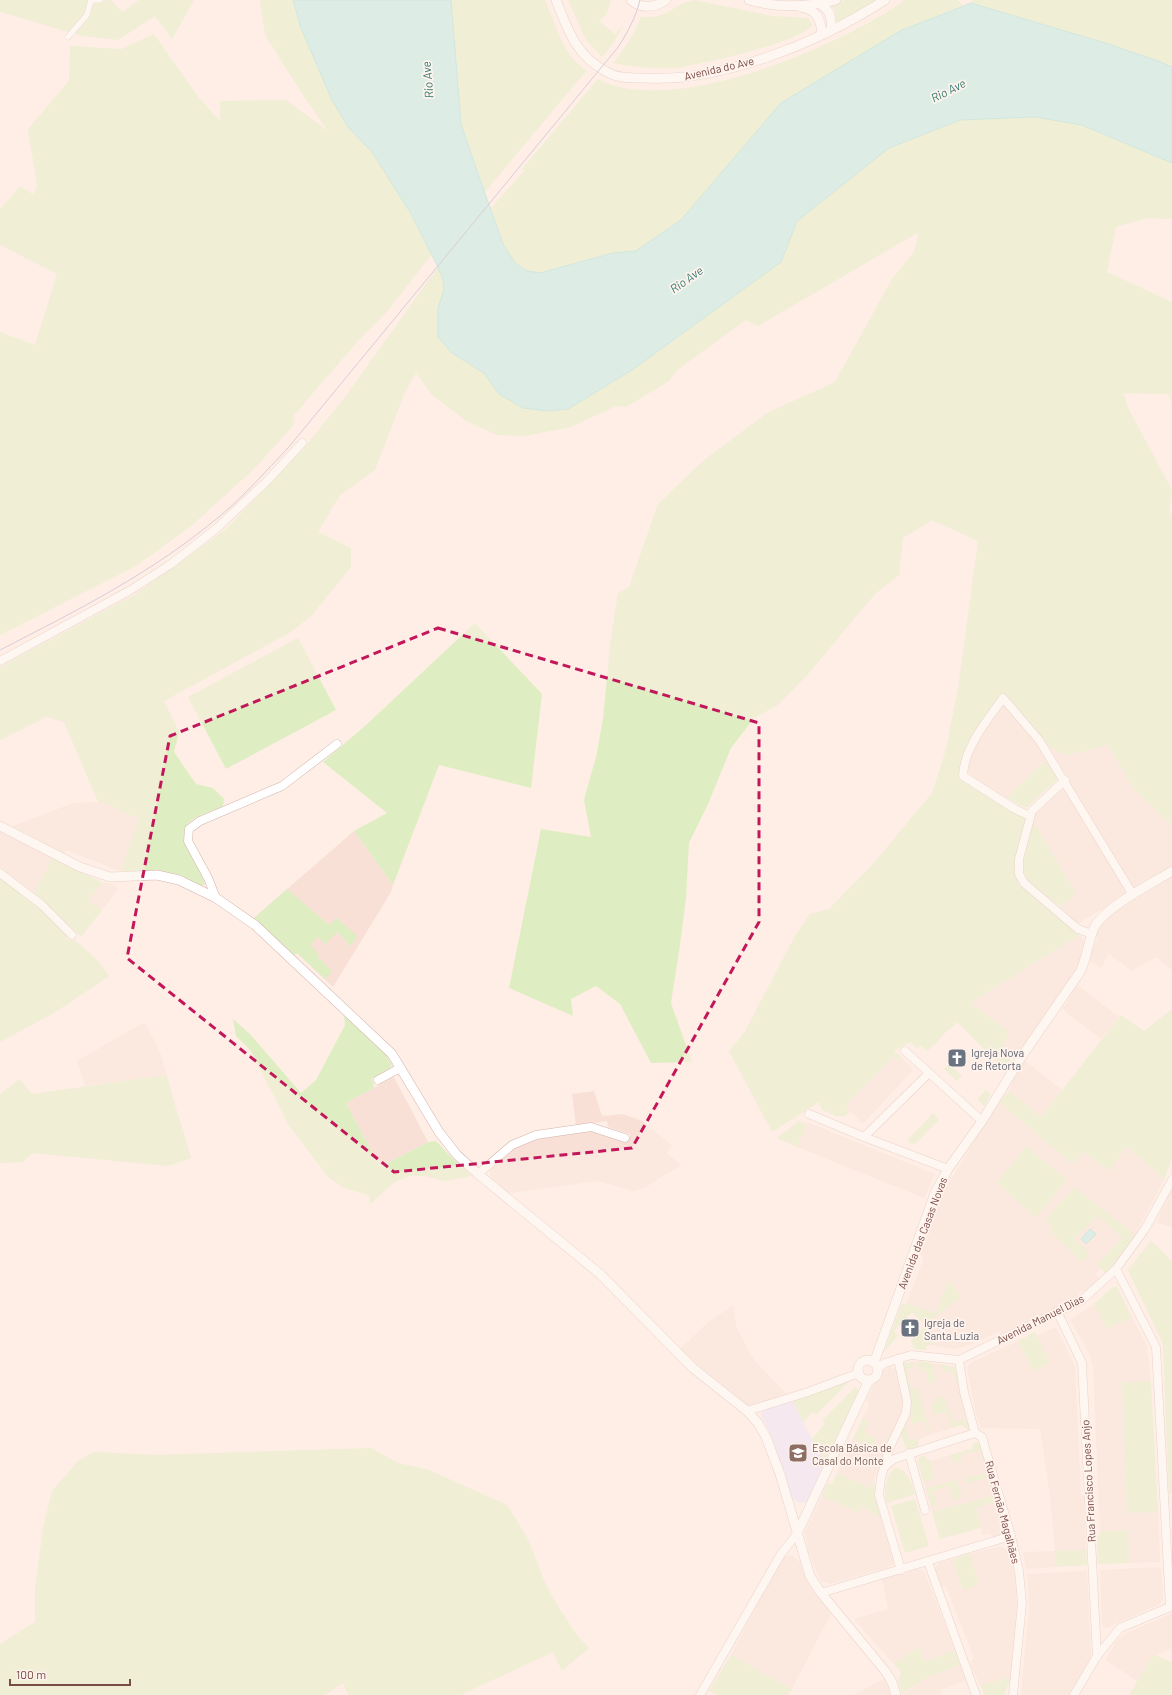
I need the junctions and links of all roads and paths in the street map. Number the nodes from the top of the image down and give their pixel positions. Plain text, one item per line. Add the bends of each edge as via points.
1 (91, 0) edge
2 (100, 0) edge
3 (556, 0) edge
4 (631, 0) edge
5 (666, 0) edge
6 (749, 0) edge
7 (836, 0) edge
8 (885, 0) edge
9 (818, 3) junction
10 (792, 6) junction
11 (827, 32) junction
12 (68, 37) dead end
13 (302, 443) dead end
14 (0, 661) edge
15 (337, 744) dead end
16 (1065, 780) junction
17 (1030, 816) junction
18 (0, 826) edge
19 (1172, 871) edge
20 (0, 873) edge
21 (1133, 895) junction
22 (216, 898) junction
23 (1092, 934) junction
24 (72, 935) dead end
25 (905, 1051) dead end
26 (400, 1068) junction
27 (929, 1073) junction
28 (378, 1080) dead end
29 (809, 1114) dead end
30 (982, 1121) junction
31 (864, 1137) junction
32 (625, 1138) dead end
33 (948, 1169) junction
34 (478, 1174) junction
35 (1172, 1180) edge
36 (1116, 1269) junction
37 (1057, 1311) junction
38 (898, 1359) junction
39 (958, 1360) junction
40 (876, 1365) junction
41 (859, 1373) junction
42 (869, 1380) junction
43 (747, 1411) junction
44 (975, 1433) junction
45 (909, 1454) junction
46 (884, 1467) junction
47 (925, 1510) dead end
48 (797, 1534) junction
49 (1011, 1536) junction
50 (928, 1562) junction
51 (901, 1570) junction
52 (821, 1593) junction
53 (1097, 1656) junction
54 (700, 1695) edge
55 (896, 1695) edge
56 (976, 1695) edge
57 (1014, 1695) edge
58 (1074, 1695) edge

1 - 2 street
1 - 12 street via 88,15
3 - 11 street, Avenida do Ave via 574,42 583,54 608,73 626,78 677,78 710,72 752,62
4 - 5 street via 647,6
6 - 10 street
7 - 9 street
8 - 11 street, Avenida do Ave
9 - 10 street
9 - 11 street via 828,10 831,17
10 - 11 street via 805,7 813,11
13 - 14 street via 268,480 217,528 171,564 129,591
15 - 22 street via 282,786 200,820 189,829 188,841
16 - 17 street via 1032,811
16 - 17 street via 1040,740 1003,698 972,743 962,776
16 - 21 street
17 - 23 street via 1019,859 1019,874 1024,883 1078,929
18 - 22 street via 80,867 110,877 157,875 180,880
19 - 21 street, Avenida das Casas Novas
20 - 24 street via 42,905
21 - 23 street, Avenida das Casas Novas via 1103,916
22 - 26 street via 255,925 392,1054
23 - 30 street, Avenida das Casas Novas via 1086,960 1080,972 1022,1056
25 - 27 street
26 - 28 street
26 - 34 street via 439,1132 457,1155
27 - 30 street
27 - 31 street
29 - 31 street
30 - 33 street, Avenida das Casas Novas
31 - 33 street
32 - 34 street via 591,1127 536,1135 512,1145
33 - 40 street, Avenida das Casas Novas via 935,1193
34 - 43 street via 600,1274 693,1368
35 - 36 street, Avenida Manuel Dias via 1145,1229
36 - 37 street, Avenida Manuel Dias via 1082,1300
36 - 53 street via 1156,1347 1170,1607 1120,1628
37 - 39 street, Avenida Manuel Dias
37 - 53 street, Rua Francisco Lopes Anjo via 1082,1363
38 - 39 street via 920,1355
38 - 40 street
38 - 46 street via 907,1401 906,1413 889,1449
39 - 44 street, Rua Fernão Magalhães
40 - 41 street via 868,1360 863,1362 859,1367
40 - 42 street via 877,1374
41 - 42 street
41 - 43 street
42 - 48 street
43 - 48 street via 766,1437 780,1474
44 - 45 street
44 - 49 street, Rua Fernão Magalhães via 982,1437
45 - 46 street via 894,1459
45 - 47 street
46 - 51 street via 879,1495
48 - 52 street via 810,1576
48 - 54 street via 781,1554
49 - 50 street
49 - 57 street, Rua Fernão Magalhães via 1019,1571 1022,1603
50 - 51 street
50 - 56 street
51 - 52 street
52 - 55 street via 886,1672
53 - 58 street

